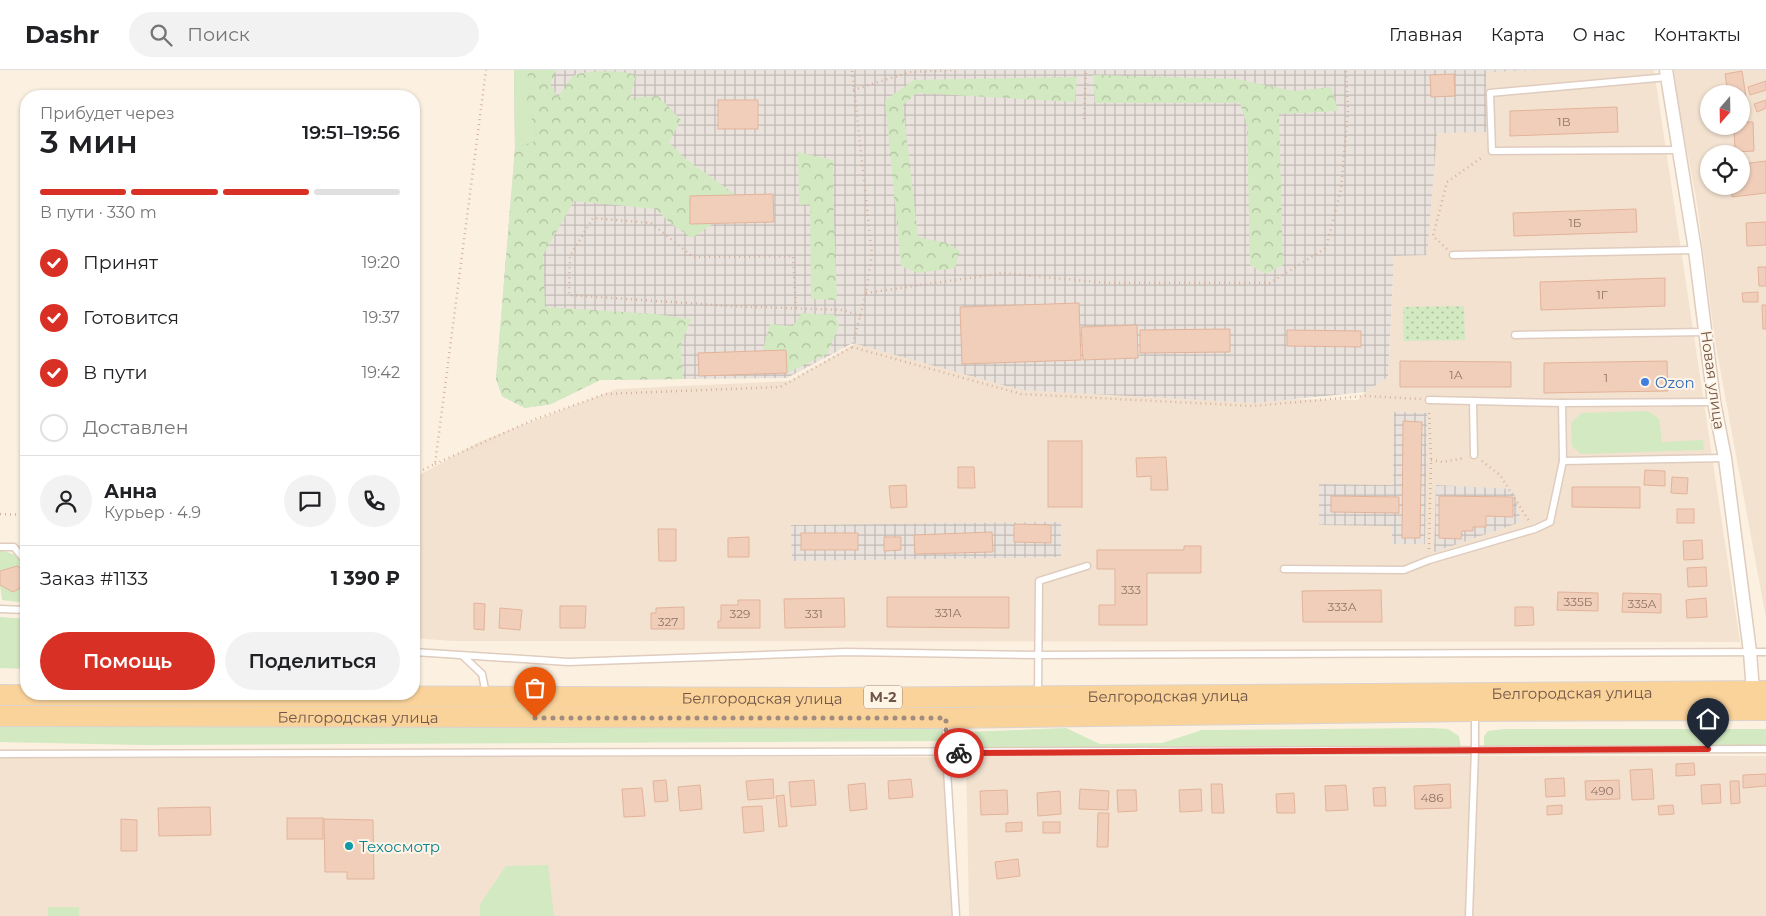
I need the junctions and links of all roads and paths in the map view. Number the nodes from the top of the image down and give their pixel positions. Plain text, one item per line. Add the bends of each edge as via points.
1 (486, 70) edge
2 (852, 70) edge
3 (956, 70) edge
4 (1086, 70) edge
5 (1346, 70) edge
6 (1667, 74) edge
7 (853, 90) junction
8 (1084, 119) dead end
9 (1679, 150) junction
10 (1492, 151) junction
11 (1695, 250) junction
12 (1454, 255) joint
13 (866, 293) junction
14 (796, 308) junction
15 (861, 316) junction
16 (1706, 332) junction
17 (1514, 335) dead end
18 (852, 347) junction
19 (1428, 400) junction
20 (1473, 401) junction
21 (1714, 402) junction
22 (1562, 403) junction
23 (1474, 455) dead end
24 (1725, 458) junction
25 (1563, 461) junction
26 (435, 464) junction
27 (420, 471) edge
28 (1500, 475) dead end
29 (0, 514) edge
30 (20, 515) edge
31 (1535, 529) junction
32 (0, 547) edge
33 (20, 554) edge
34 (1429, 560) junction
35 (1088, 566) dead end
36 (1284, 569) dead end
37 (0, 609) edge
38 (20, 610) edge
39 (420, 652) edge
40 (1750, 652) junction
41 (1766, 652) edge
42 (1038, 654) junction
43 (464, 656) junction
44 (1760, 690) edge
45 (0, 695) edge
46 (20, 695) edge
47 (486, 696) junction
48 (1038, 696) junction
49 (242, 700) edge
50 (456, 707) junction
51 (1766, 710) edge
52 (1475, 711) junction
53 (0, 716) edge
54 (946, 718) junction
55 (1766, 749) edge
56 (1475, 750) junction
57 (946, 753) junction
58 (0, 754) edge
59 (956, 916) edge
60 (1469, 916) edge

1 - 26 path
2 - 7 path
3 - 7 path via 910,72
4 - 8 path
5 - 13 path via 1348,111 1341,189 1326,248 1270,282 1107,284 1003,273
6 - 9 street, Новая улица
6 - 10 lane via 1490,93
7 - 13 path via 872,254
9 - 10 lane
9 - 11 street, Новая улица
10 - 12 path via 1446,182 1433,236
11 - 12 lane
11 - 16 street, Новая улица
13 - 15 path
14 - 14 path via 569,295 570,256 593,218 650,223 693,257 793,256
14 - 15 path via 843,310
15 - 18 path
16 - 17 lane
16 - 21 street, Новая улица
18 - 19 path via 1021,394 1253,406 1365,396
18 - 26 path via 780,387 605,394 533,420
19 - 20 lane
19 - 34 path via 1431,460
20 - 22 lane
20 - 23 lane
21 - 22 lane
21 - 24 street, Новая улица
22 - 25 lane
24 - 25 lane
24 - 40 street, Новая улица
25 - 31 lane via 1550,522
26 - 27 path
28 - 31 path
29 - 30 path
31 - 34 lane
32 - 33 lane via 14,547
34 - 36 lane via 1404,570
35 - 42 lane via 1038,581
37 - 38 lane
39 - 43 lane
40 - 41 lane
40 - 42 lane
40 - 44 street, Новая улица
42 - 43 lane via 846,652 568,662
42 - 48 lane
43 - 47 lane via 482,674
44 - 48 main road, Белгородская улица / М-2
45 - 46 main road, Белгородская улица / М-2
47 - 48 main road, Белгородская улица / М-2
47 - 50 main road, Белгородская улица / М-2
49 - 50 main road, Белгородская улица / М-2
50 - 53 main road, Белгородская улица / М-2
50 - 54 main road, Белгородская улица / М-2
51 - 52 main road, Белгородская улица / М-2
52 - 54 main road, Белгородская улица / М-2
52 - 56 lane
54 - 57 lane
55 - 56 lane
56 - 57 lane
56 - 60 lane
57 - 58 lane
57 - 59 lane

